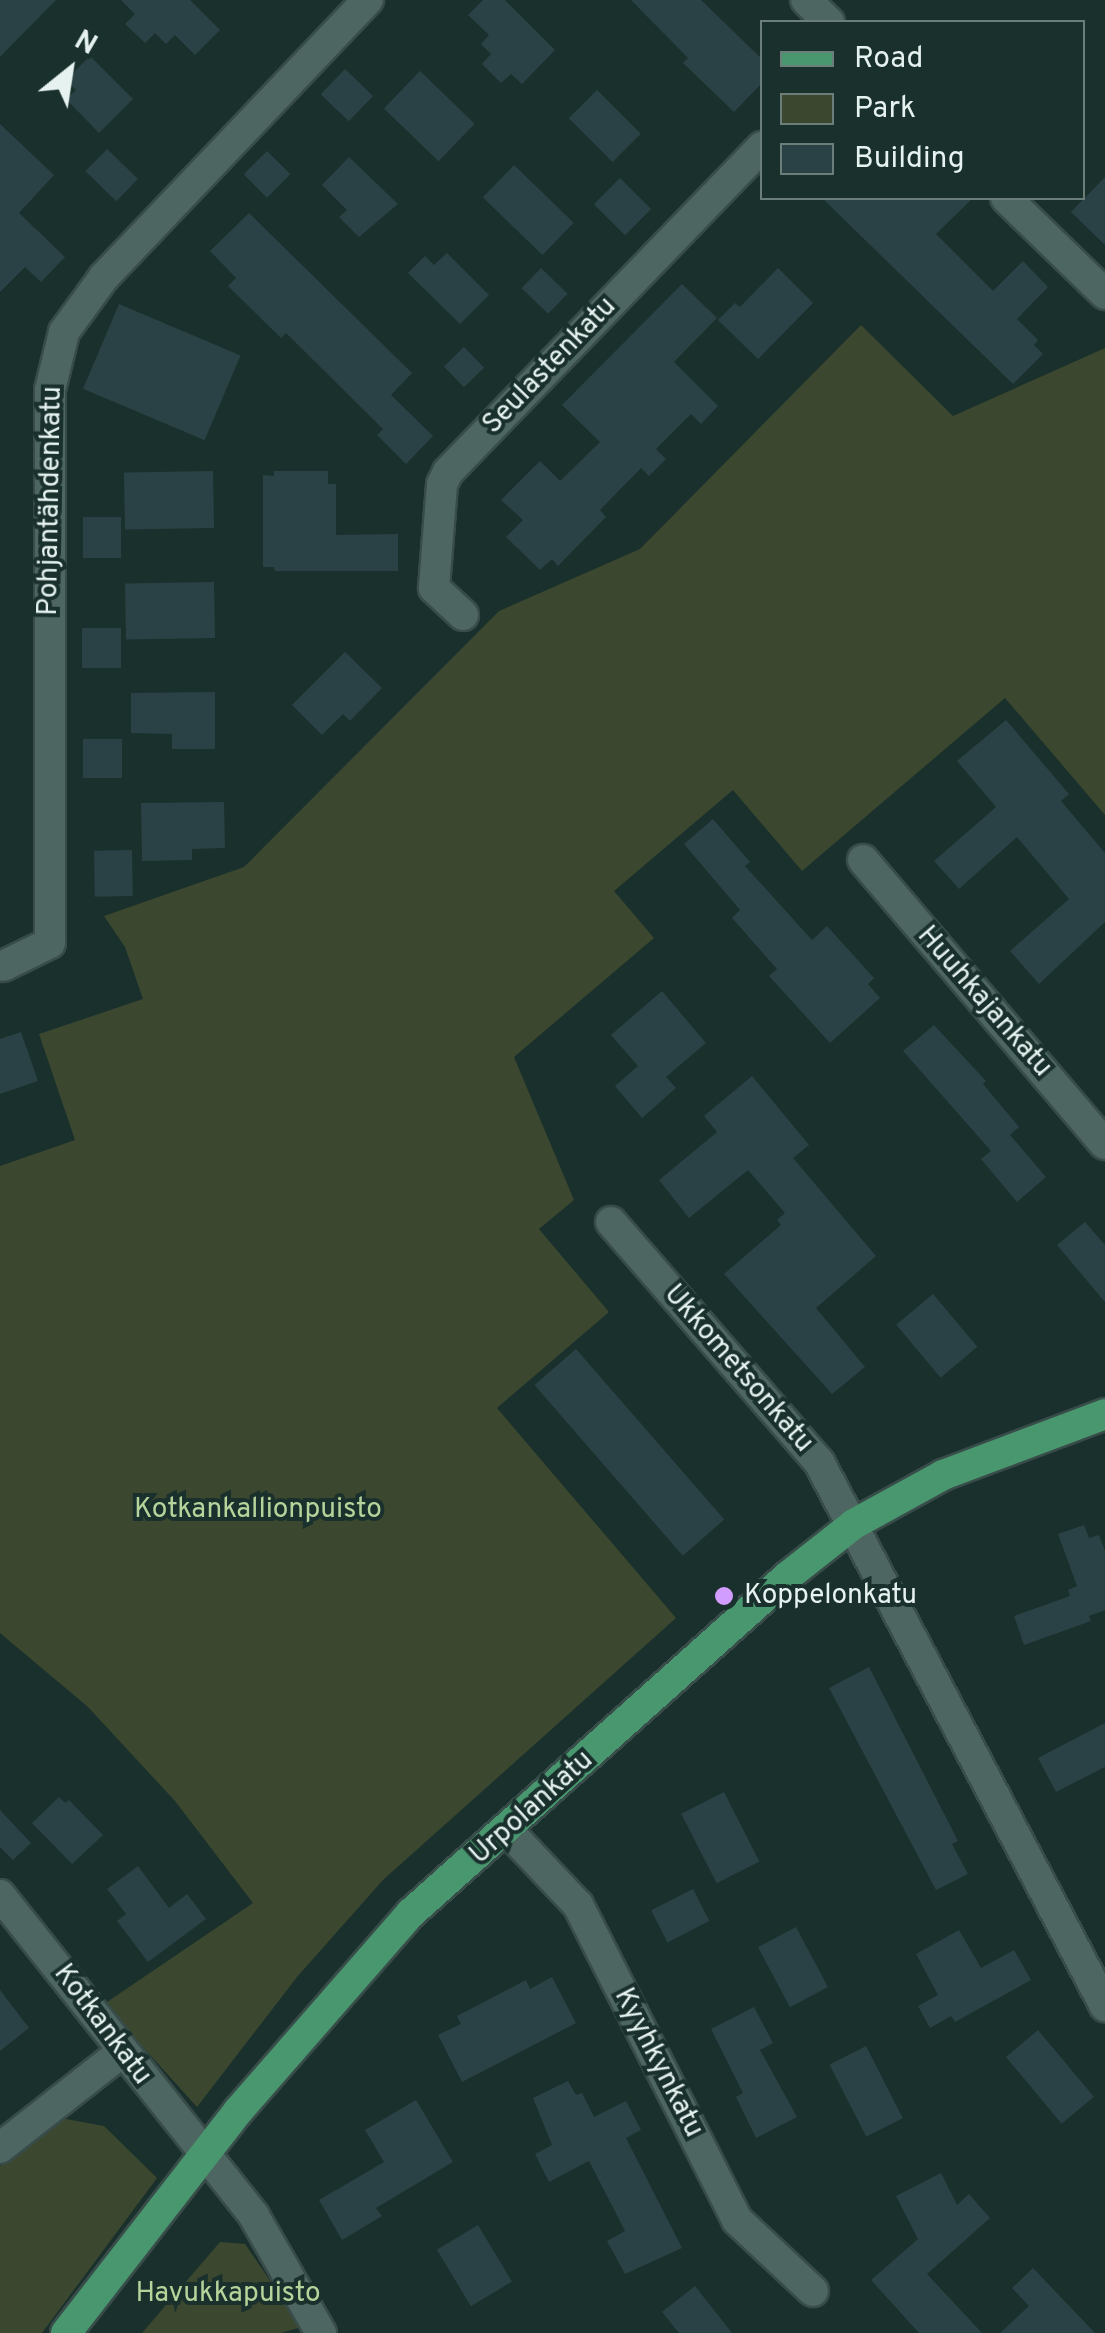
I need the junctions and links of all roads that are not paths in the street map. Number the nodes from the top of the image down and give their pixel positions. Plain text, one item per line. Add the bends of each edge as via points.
1 (368, 0) edge
2 (806, 0) edge
3 (827, 20) edge
4 (760, 149) edge
5 (1008, 200) edge
6 (1105, 294) edge
7 (462, 614) dead end
8 (863, 860) dead end
9 (4, 966) dead end
10 (1105, 1144) edge
11 (611, 1222) dead end
12 (1105, 1414) edge
13 (854, 1524) junction
14 (508, 1830) junction
15 (0, 1895) edge
16 (1105, 2006) edge
17 (122, 2052) junction
18 (0, 2148) edge
19 (203, 2156) junction
20 (813, 2291) dead end
21 (66, 2333) edge
22 (321, 2333) edge

1 - 9 street, Pohjantähdenkatu via 82,301 54,359 50,943
2 - 3 street
4 - 7 street, Seulastenkatu via 448,472 434,588
5 - 6 street
8 - 10 street, Huuhkajankatu
11 - 13 street, Ukkometsonkatu via 819,1462
12 - 13 main road, Urpolankatu via 943,1475
13 - 14 main road, Urpolankatu via 774,1588
13 - 16 street
14 - 19 main road, Urpolankatu via 411,1913
14 - 20 street, Kyyhkynkatu via 578,1904 738,2220
15 - 17 street, Kotkankatu
17 - 18 street
17 - 19 street, Kotkankatu
19 - 21 main road, Urpolankatu
19 - 22 street, Kotkankatu via 271,2241

